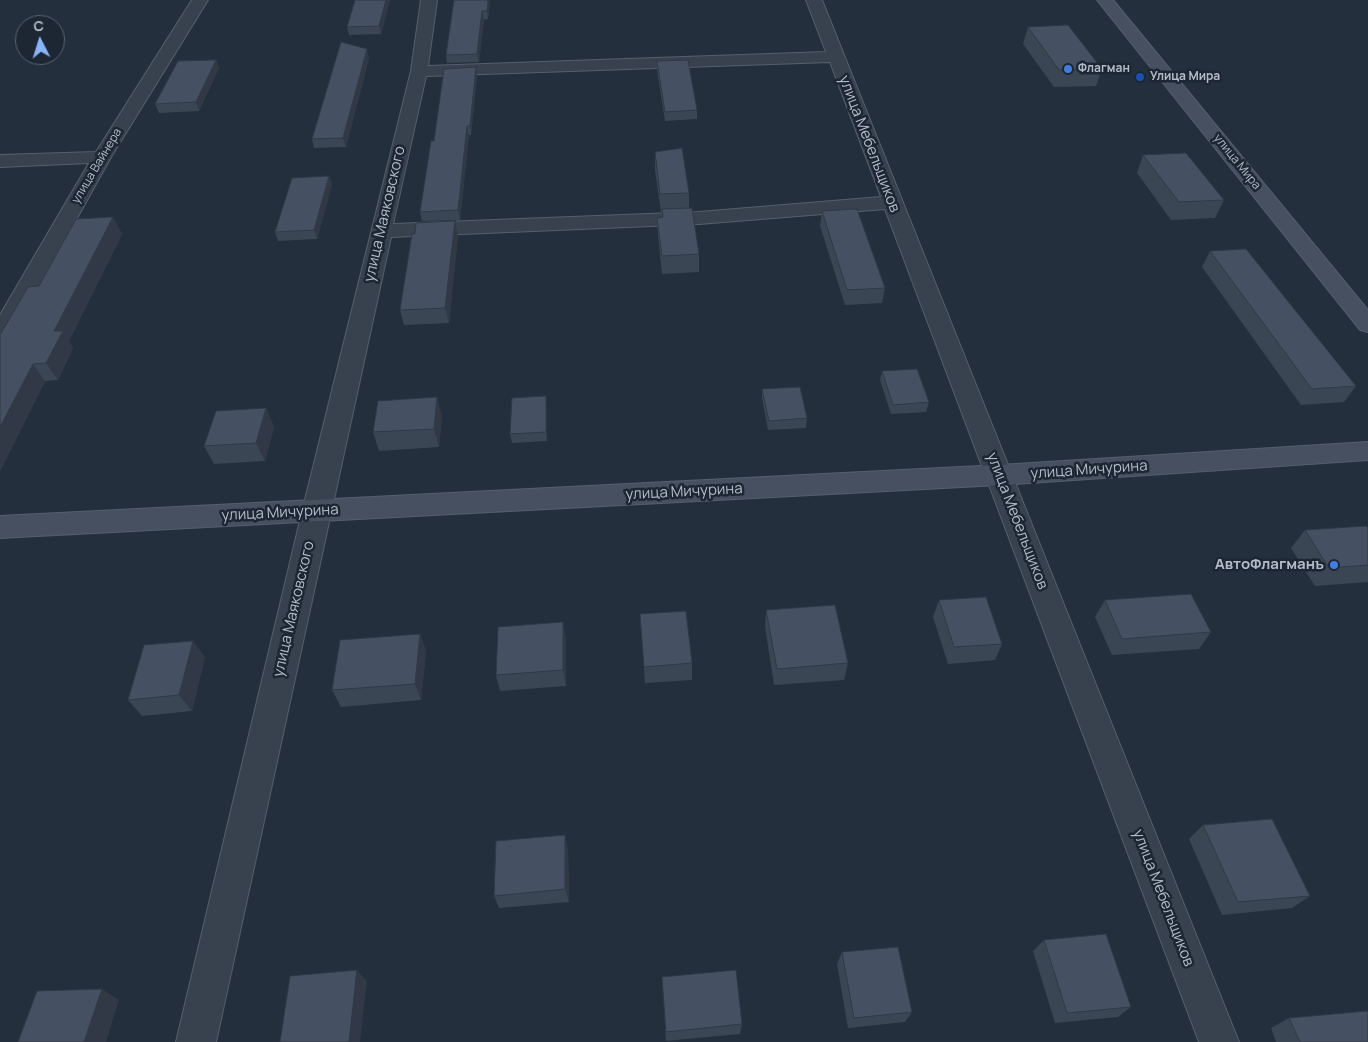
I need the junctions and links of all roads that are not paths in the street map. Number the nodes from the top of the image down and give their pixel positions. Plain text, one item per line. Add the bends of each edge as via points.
1 (200, 0) edge
2 (429, 0) edge
3 (814, 0) edge
4 (1105, 0) edge
5 (835, 57) junction
6 (419, 71) junction
7 (102, 157) junction
8 (0, 161) edge
9 (892, 202) junction
10 (381, 231) junction
11 (1368, 325) edge
12 (0, 335) edge
13 (1368, 451) edge
14 (1000, 476) junction
15 (316, 512) junction
16 (0, 527) edge
17 (196, 1042) edge
18 (1219, 1042) edge

1 - 7 street, улица Вайнера
2 - 6 street, улица Маяковского
3 - 5 street, улица Мебельщиков
4 - 11 street, улица Мира
5 - 6 street
5 - 9 street, улица Мебельщиков
6 - 10 street, улица Маяковского
7 - 8 street
7 - 12 street, улица Вайнера
9 - 10 street via 699,218
9 - 14 street, улица Мебельщиков
10 - 15 street, улица Маяковского
13 - 14 street, улица Мичурина
14 - 15 street, улица Мичурина
14 - 18 street, улица Мебельщиков
15 - 16 street, улица Мичурина
15 - 17 street, улица Маяковского

